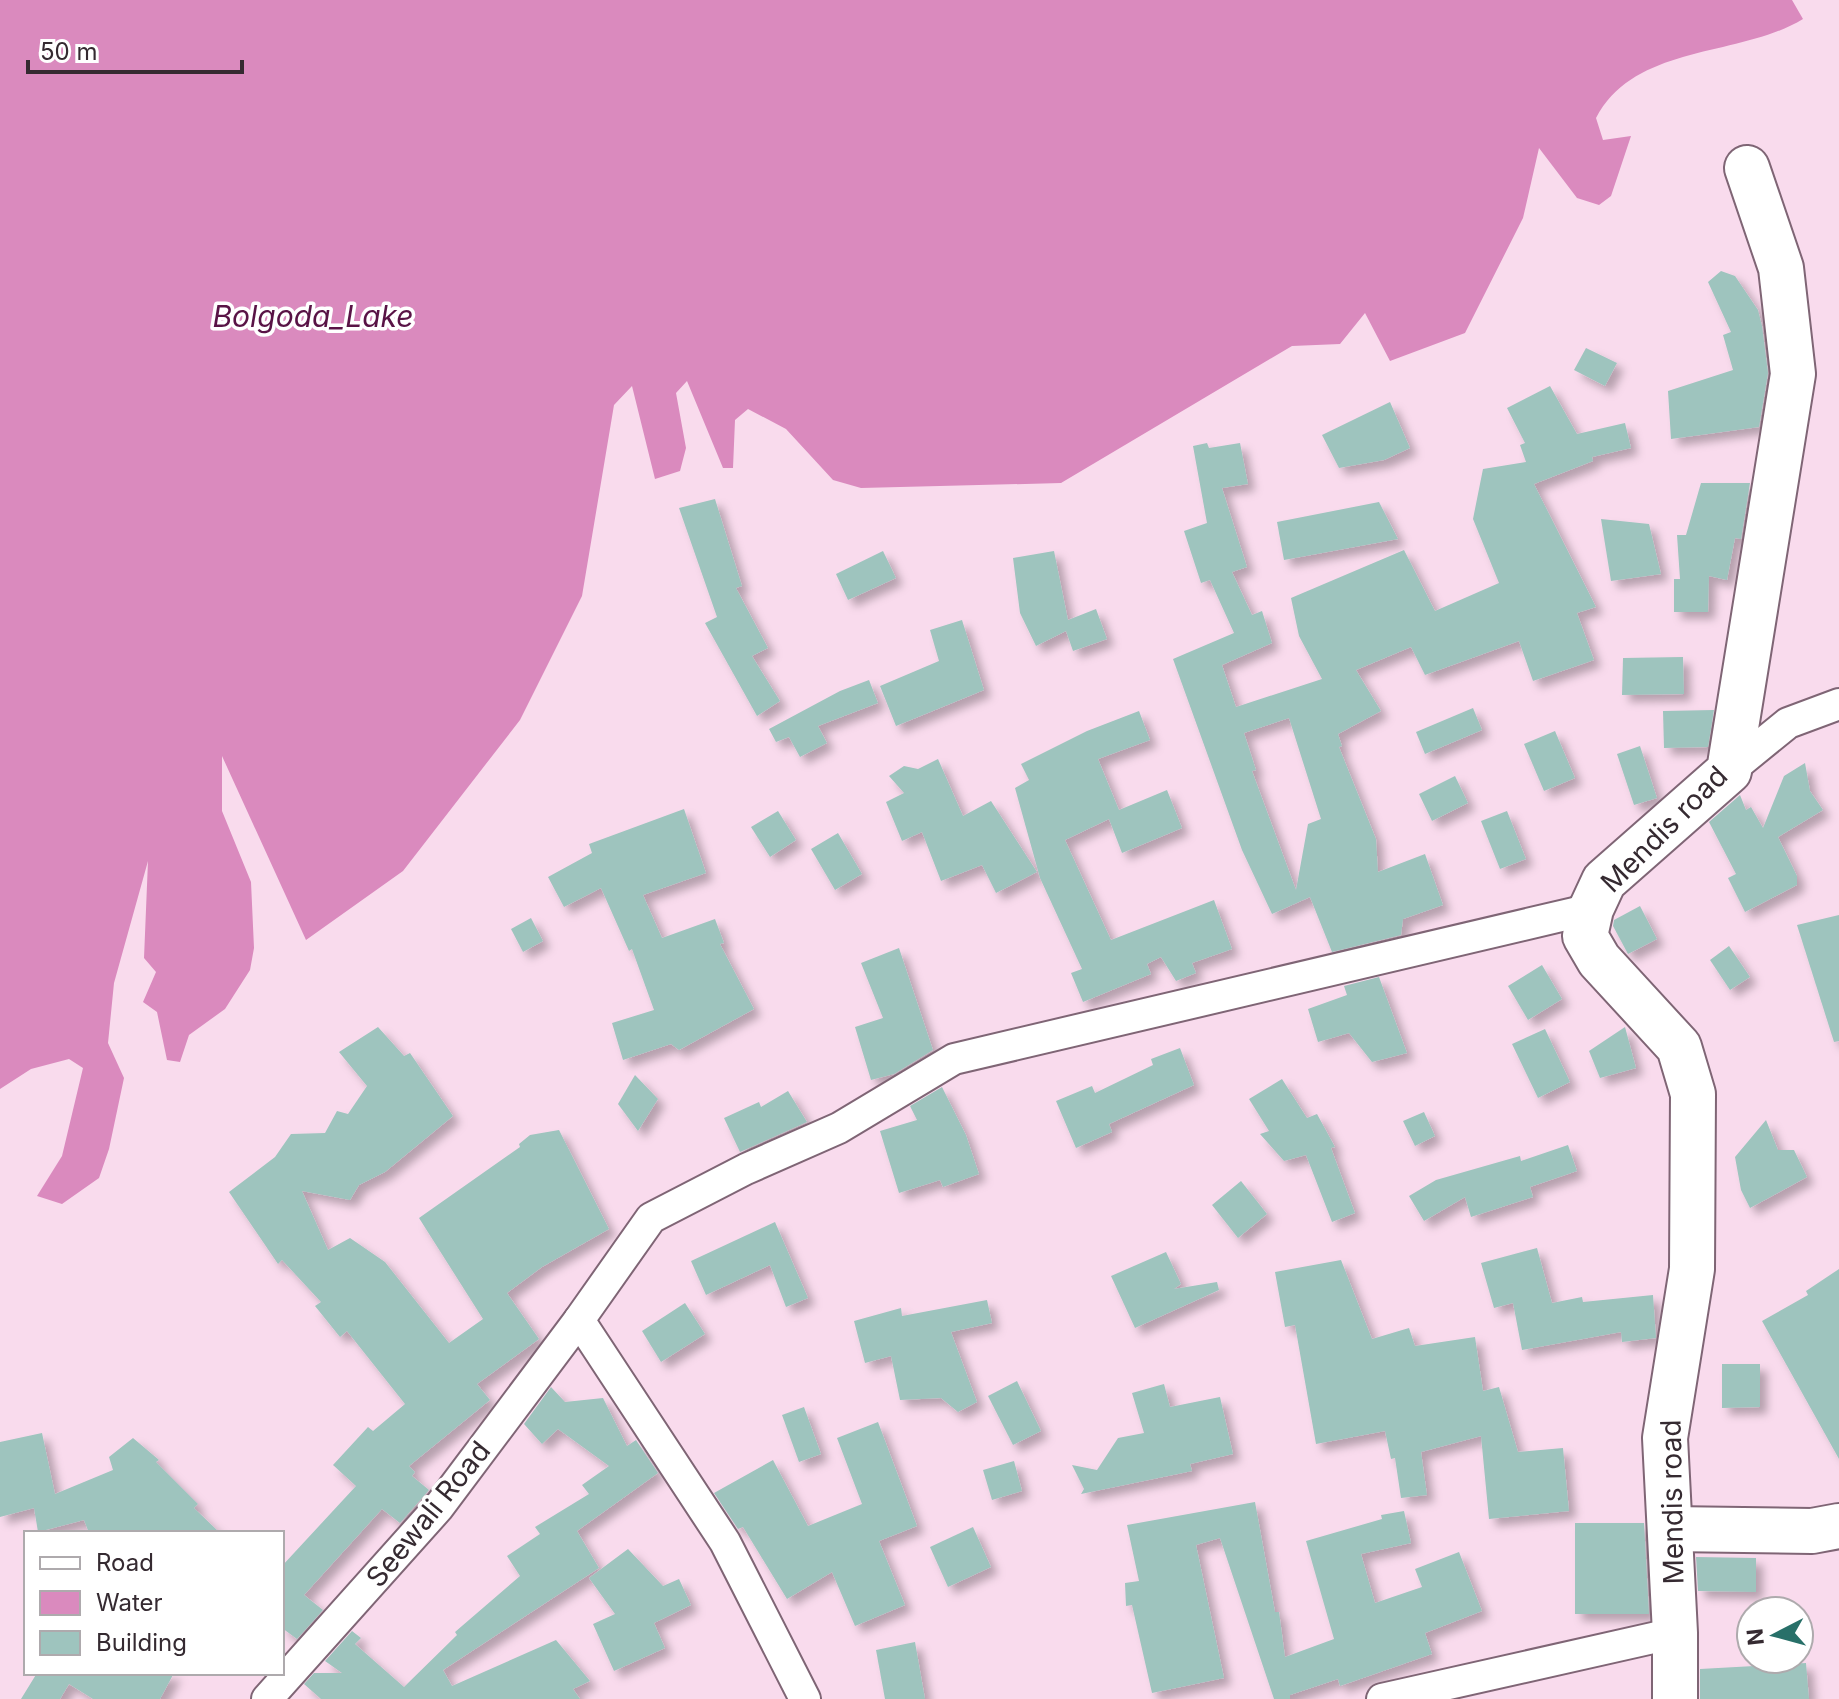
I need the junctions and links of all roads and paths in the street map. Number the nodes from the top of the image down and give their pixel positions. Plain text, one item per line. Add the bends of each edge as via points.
1 (1747, 168) dead end
2 (1839, 704) edge
3 (1729, 771) junction
4 (1591, 909) junction
5 (579, 1320) junction
6 (1839, 1526) edge
7 (1670, 1529) junction
8 (1675, 1633) junction
9 (267, 1699) edge
10 (805, 1699) edge
11 (1382, 1699) edge
12 (1675, 1699) edge

1 - 3 street, Mendis road via 1781,268 1793,374
2 - 3 street via 1788,723
3 - 4 street, Mendis road via 1604,881
4 - 5 street, Seewali Road via 954,1059 839,1128 651,1218
4 - 7 street, Mendis road via 1585,936 1599,960 1679,1047 1693,1094 1692,1269 1665,1438
5 - 9 street, Seewali Road via 438,1508
5 - 10 street via 725,1542
6 - 7 street via 1812,1531
7 - 8 street, Mendis road
8 - 11 street
8 - 12 street, Mendis road

